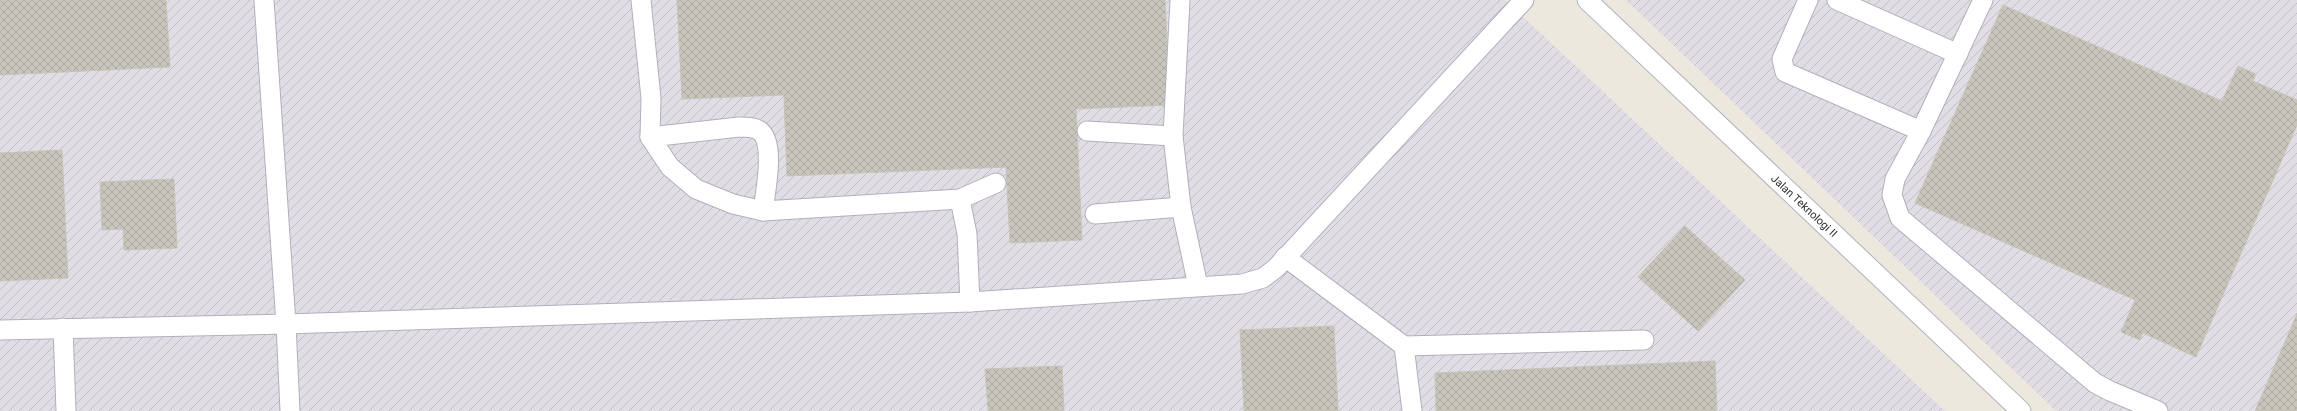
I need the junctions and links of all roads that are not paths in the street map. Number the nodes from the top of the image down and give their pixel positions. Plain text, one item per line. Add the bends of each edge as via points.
1 (264, 0) edge
2 (641, 0) edge
3 (1180, 0) edge
4 (1524, 0) edge
5 (1587, 0) edge
6 (1808, 0) edge
7 (1837, 0) edge
8 (1983, 0) edge
9 (1958, 54) junction
10 (1087, 131) dead end
11 (1921, 131) junction
12 (1174, 136) junction
13 (650, 137) junction
14 (996, 183) dead end
15 (960, 199) junction
16 (1181, 207) junction
17 (763, 211) junction
18 (1095, 214) dead end
19 (1285, 257) junction
20 (1198, 286) junction
21 (970, 302) junction
22 (286, 324) junction
23 (63, 328) junction
24 (0, 330) edge
25 (1644, 340) dead end
26 (1404, 346) junction
27 (66, 411) edge
28 (290, 411) edge
29 (1412, 411) edge
30 (2021, 411) edge
31 (2158, 411) edge

1 - 22 lane
2 - 13 lane via 651,98
3 - 12 lane
4 - 19 lane
5 - 30 lane, Jalan Teknologi II
6 - 11 lane via 1782,59 1785,72
7 - 9 lane
8 - 9 lane
9 - 11 lane
10 - 12 lane
11 - 31 lane via 1893,187 1892,195 1900,218 2095,383 2110,392
12 - 16 lane
13 - 17 lane via 670,167 696,189 733,204
13 - 17 lane via 739,127 760,131 767,140 769,151
14 - 15 lane
15 - 17 lane
15 - 21 lane via 967,234
16 - 18 lane
16 - 20 lane
19 - 20 lane via 1263,278 1242,284
19 - 26 lane
20 - 21 lane
21 - 22 lane
22 - 23 lane
22 - 28 lane
23 - 24 lane
23 - 27 lane
25 - 26 lane
26 - 29 lane

